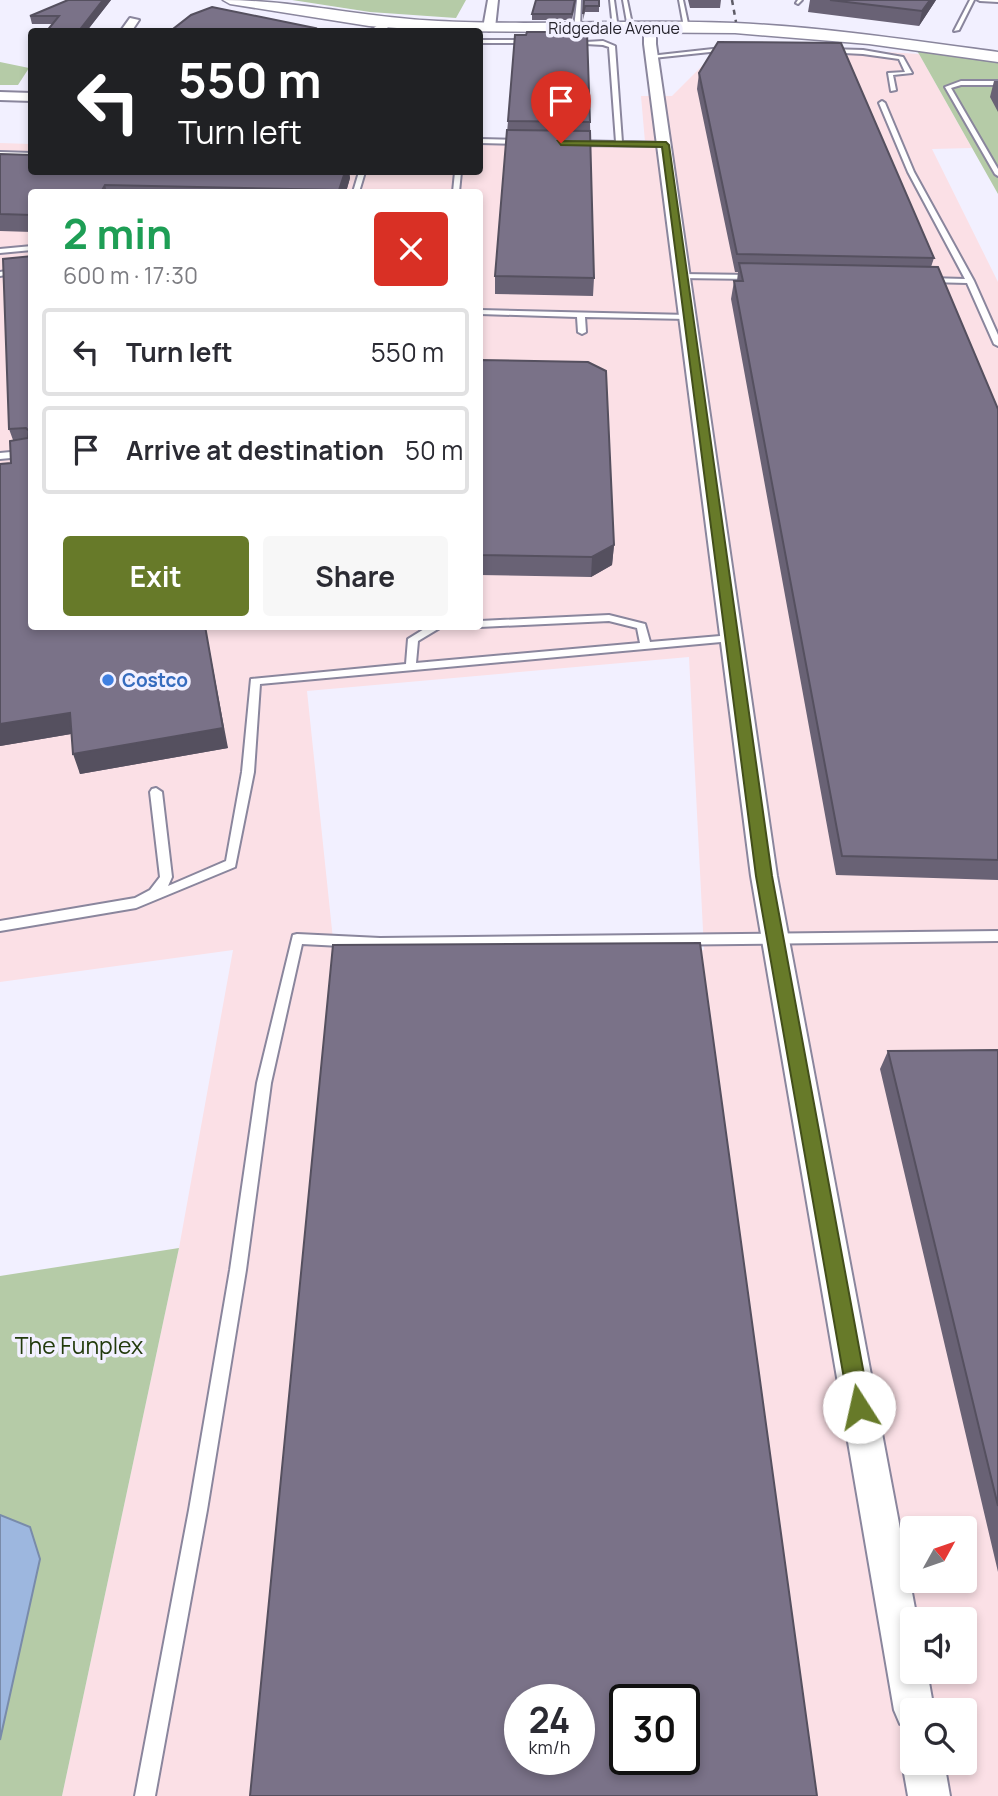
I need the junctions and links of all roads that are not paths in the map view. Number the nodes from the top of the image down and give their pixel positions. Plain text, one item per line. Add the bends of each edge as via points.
1 (230, 0) edge
2 (493, 0) edge
3 (579, 0) edge
4 (612, 0) edge
5 (625, 0) edge
6 (681, 0) edge
7 (972, 0) edge
8 (981, 0) edge
9 (998, 1) edge
10 (134, 20) dead end
11 (388, 23) junction
12 (632, 27) junction
13 (687, 27) junction
14 (128, 28) edge
15 (380, 28) edge
16 (489, 28) junction
17 (577, 28) junction
18 (956, 30) dead end
19 (483, 42) edge
20 (534, 43) edge
21 (562, 43) edge
22 (741, 48) edge
23 (825, 51) edge
24 (653, 56) junction
25 (998, 57) edge
26 (998, 83) edge
27 (893, 90) dead end
28 (0, 96) edge
29 (28, 97) edge
30 (882, 103) dead end
31 (483, 141) edge
32 (534, 142) edge
33 (561, 143) edge
34 (619, 144) junction
35 (666, 145) junction
36 (0, 154) edge
37 (28, 155) edge
38 (998, 174) edge
39 (28, 248) edge
40 (0, 251) edge
41 (28, 269) edge
42 (0, 274) edge
43 (682, 276) junction
44 (763, 277) edge
45 (915, 280) edge
46 (970, 281) junction
47 (483, 312) edge
48 (581, 314) junction
49 (688, 317) junction
50 (582, 332) dead end
51 (998, 344) edge
52 (28, 453) edge
53 (0, 456) edge
54 (483, 624) edge
55 (430, 630) edge
56 (732, 638) junction
57 (646, 645) junction
58 (411, 667) junction
59 (156, 792) dead end
60 (151, 898) junction
61 (0, 926) edge
62 (998, 936) edge
63 (776, 939) junction
64 (912, 1698) edge
65 (925, 1775) edge
66 (145, 1796) edge
67 (929, 1796) edge

1 - 11 main road, Ridgedale Avenue
2 - 16 street
3 - 17 lane
4 - 12 lane
5 - 12 lane
6 - 13 lane
7 - 18 lane
8 - 9 lane
10 - 14 street
11 - 15 street
11 - 16 main road, Ridgedale Avenue
12 - 13 main road, Ridgedale Avenue
12 - 17 main road, Ridgedale Avenue
12 - 24 street
13 - 25 main road, Ridgedale Avenue via 817,33
16 - 17 main road, Ridgedale Avenue
19 - 20 lane
21 - 34 lane via 612,46
22 - 24 lane
23 - 27 lane via 901,58 909,74 890,74
24 - 35 street
26 - 38 lane via 961,83 948,88
28 - 29 street
30 - 46 lane via 917,186
31 - 32 lane
33 - 34 lane
34 - 35 lane
35 - 43 street
36 - 37 lane
39 - 40 lane
41 - 42 lane
43 - 44 lane
43 - 49 street
45 - 46 lane
46 - 51 lane
47 - 48 lane
48 - 49 lane
48 - 50 lane
49 - 56 street
52 - 53 lane
54 - 57 lane via 609,618 641,626
55 - 58 lane via 413,639
56 - 57 lane
56 - 63 street
57 - 58 lane
58 - 60 lane via 255,681 248,772 232,864
59 - 60 lane via 166,877
60 - 61 lane
62 - 63 lane
63 - 64 street
63 - 66 lane via 380,943 297,939 264,1083 198,1510
65 - 67 street

